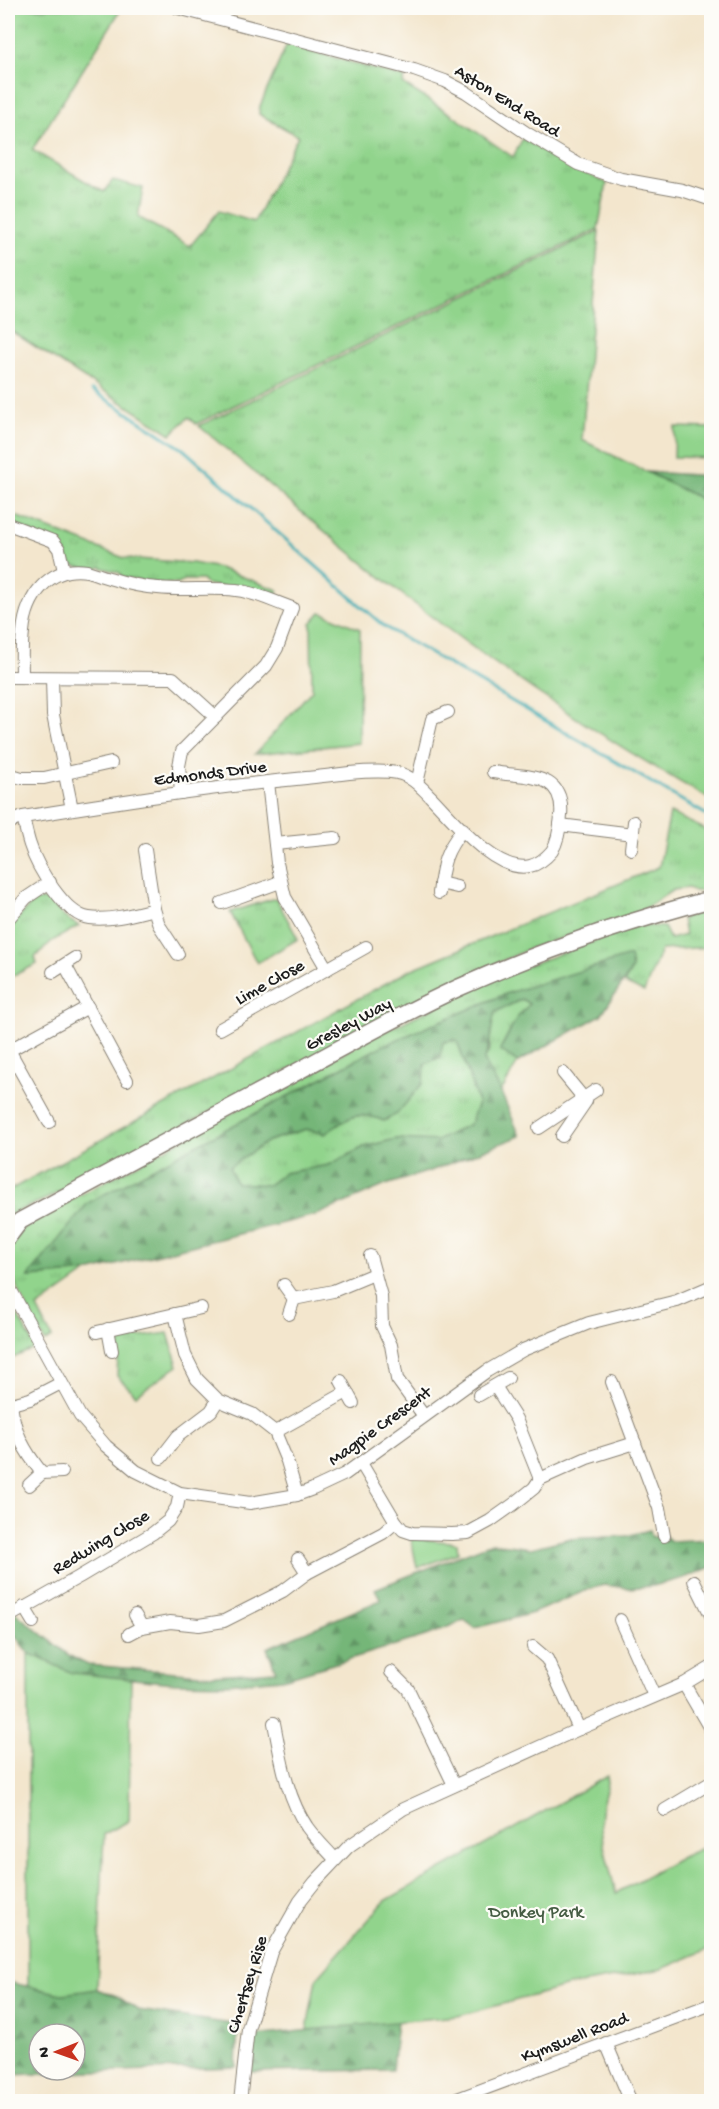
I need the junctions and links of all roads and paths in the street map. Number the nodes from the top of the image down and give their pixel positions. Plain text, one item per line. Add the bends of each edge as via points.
1 (178, 8) edge
2 (711, 200) edge
3 (8, 524) edge
4 (64, 571) junction
5 (8, 677) edge
6 (22, 677) junction
7 (52, 678) junction
8 (448, 712) dead end
9 (216, 717) junction
10 (111, 763) dead end
11 (502, 770) dead end
12 (66, 773) junction
13 (8, 774) edge
14 (268, 782) junction
15 (417, 783) junction
16 (181, 793) junction
17 (72, 809) junction
18 (23, 817) junction
19 (8, 823) edge
20 (560, 825) junction
21 (463, 829) junction
22 (335, 838) dead end
23 (275, 844) junction
24 (631, 849) dead end
25 (150, 856) dead end
26 (50, 882) junction
27 (280, 882) junction
28 (457, 887) dead end
29 (711, 899) edge
30 (222, 903) dead end
31 (154, 909) junction
32 (8, 919) edge
33 (169, 940) junction
34 (157, 945) dead end
35 (366, 947) dead end
36 (178, 954) dead end
37 (327, 969) junction
38 (53, 972) dead end
39 (88, 1007) junction
40 (223, 1011) dead end
41 (8, 1050) edge
42 (563, 1073) dead end
43 (127, 1080) dead end
44 (596, 1090) dead end
45 (584, 1099) junction
46 (49, 1122) dead end
47 (539, 1128) dead end
48 (562, 1136) dead end
49 (14, 1221) edge
50 (8, 1237) edge
51 (370, 1256) dead end
52 (374, 1274) junction
53 (8, 1285) edge
54 (284, 1285) dead end
55 (711, 1286) edge
56 (294, 1299) junction
57 (201, 1308) dead end
58 (175, 1314) junction
59 (289, 1314) dead end
60 (112, 1351) dead end
61 (508, 1378) dead end
62 (612, 1382) dead end
63 (61, 1383) junction
64 (495, 1386) junction
65 (347, 1392) dead end
66 (479, 1395) dead end
67 (218, 1400) junction
68 (9, 1405) edge
69 (424, 1416) junction
70 (275, 1432) junction
71 (635, 1443) junction
72 (161, 1458) dead end
73 (361, 1462) junction
74 (62, 1472) dead end
75 (42, 1473) junction
76 (540, 1479) junction
77 (29, 1485) dead end
78 (180, 1493) junction
79 (297, 1495) junction
80 (396, 1522) junction
81 (664, 1536) dead end
82 (298, 1559) dead end
83 (307, 1573) junction
84 (694, 1581) dead end
85 (24, 1607) junction
86 (135, 1615) dead end
87 (8, 1617) edge
88 (711, 1617) edge
89 (620, 1620) dead end
90 (33, 1622) dead end
91 (142, 1627) junction
92 (129, 1634) dead end
93 (533, 1647) dead end
94 (711, 1667) edge
95 (391, 1672) dead end
96 (684, 1684) junction
97 (654, 1696) junction
98 (274, 1723) dead end
99 (579, 1729) junction
100 (711, 1732) edge
101 (711, 1782) edge
102 (454, 1785) junction
103 (664, 1810) dead end
104 (335, 1859) junction
105 (711, 2004) edge
106 (606, 2043) junction
107 (482, 2096) edge
108 (240, 2102) edge
109 (449, 2102) edge
110 (631, 2102) edge

1 - 2 street, Aston End Road via 445,81 578,164 621,179 682,190
3 - 4 street via 52,541 59,549
4 - 6 street via 42,585 28,609 23,631
4 - 9 street via 89,572 156,588 239,590 292,608 266,666
5 - 6 street
6 - 7 street
7 - 9 street via 173,678
7 - 12 street via 53,715
8 - 15 street via 429,716
9 - 16 street via 182,751
10 - 12 street
11 - 20 street, Edmonds Drive via 553,785 561,800
12 - 13 street via 33,779
12 - 17 street
14 - 15 street, Edmonds Drive via 387,772
14 - 16 street, Edmonds Drive
14 - 23 street, Lime Close
15 - 21 street, Edmonds Drive
16 - 17 street, Edmonds Drive
17 - 18 street, Edmonds Drive
18 - 19 street, Edmonds Drive
18 - 26 street via 33,852
20 - 21 street, Edmonds Drive via 554,847 546,857 521,867 488,853
20 - 24 street via 633,828
21 - 28 street via 446,853 440,888
22 - 23 street via 311,835
23 - 27 street, Lime Close
25 - 31 street
26 - 31 street via 65,904 88,918
26 - 32 street via 26,898
27 - 30 street via 237,892
27 - 37 street, Lime Close
29 - 49 street, Gresley Way via 602,931 456,989
31 - 33 street
33 - 34 street
33 - 36 street
35 - 37 street, Lime Close via 351,949
37 - 40 street, Lime Close via 225,1026
38 - 39 street via 70,961
39 - 41 street
39 - 43 street via 124,1065
41 - 46 street via 37,1112
42 - 45 street
44 - 45 street
45 - 47 street
45 - 48 street
49 - 50 street, Gresley Way
51 - 52 street
52 - 56 street via 333,1291
52 - 69 street via 381,1296 382,1326 391,1345 397,1379
53 - 63 street, Magpie Crescent
54 - 56 street
55 - 69 street, Magpie Crescent via 677,1301 589,1323 523,1350 486,1371
56 - 59 street
57 - 58 street
58 - 60 street via 102,1330
58 - 67 street via 185,1355 197,1379
61 - 64 street
62 - 71 street
63 - 68 street
63 - 78 street, Magpie Crescent via 80,1416 106,1446 136,1471
64 - 66 street
64 - 76 street via 516,1419
65 - 70 street
67 - 70 street via 252,1414
67 - 72 street via 211,1411 178,1436
68 - 75 street via 24,1451
69 - 73 street, Magpie Crescent
70 - 79 street
71 - 76 street
71 - 81 street via 659,1508
73 - 79 street, Magpie Crescent via 328,1483
73 - 80 street
74 - 75 street
75 - 77 street
76 - 80 street via 513,1504 468,1533 412,1533
78 - 79 street, Magpie Crescent via 250,1503
78 - 85 street, Redwing Close via 168,1521 153,1533
80 - 83 street via 374,1539
82 - 83 street
83 - 91 street via 283,1591 224,1621
84 - 88 street
85 - 87 street, Redwing Close
85 - 90 street
86 - 91 street
89 - 97 street
91 - 92 street
93 - 99 street via 547,1659
94 - 96 street, Chertsey Rise
95 - 102 street via 408,1689
96 - 97 street, Chertsey Rise
96 - 100 street
97 - 99 street, Chertsey Rise
98 - 104 street via 293,1801 306,1826
99 - 102 street, Chertsey Rise
101 - 103 street
102 - 104 street, Chertsey Rise via 386,1819
104 - 108 street, Chertsey Rise via 300,1901 271,1952 248,2029
105 - 106 street, Kymswell Road
106 - 107 street, Kymswell Road
106 - 110 street
107 - 109 street, Kymswell Road

